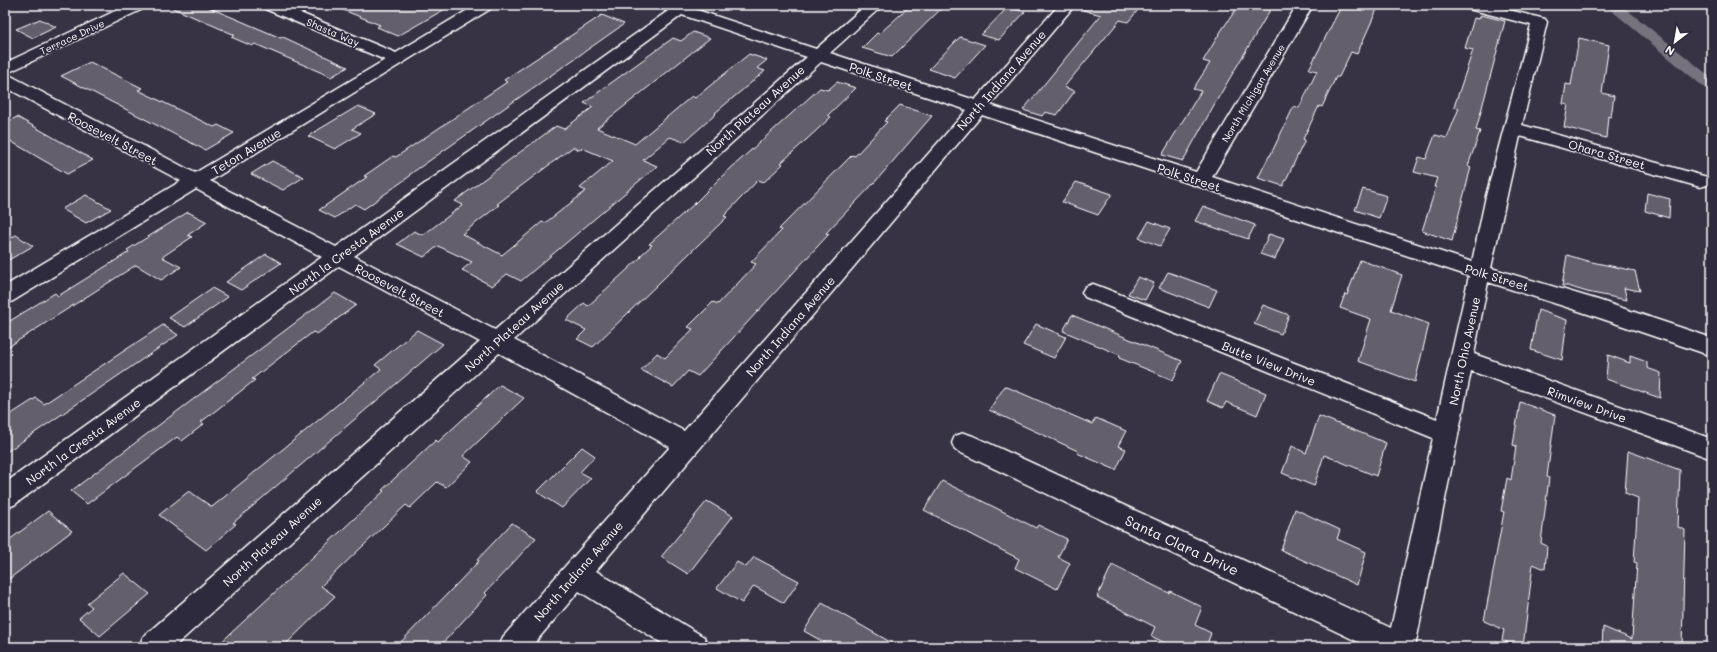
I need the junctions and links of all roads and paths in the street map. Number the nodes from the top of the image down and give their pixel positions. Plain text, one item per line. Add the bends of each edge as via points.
1 (140, 5) edge
2 (268, 5) edge
3 (487, 5) edge
4 (875, 5) edge
5 (1067, 5) edge
6 (1305, 5) edge
7 (677, 6) edge
8 (1475, 6) edge
9 (818, 55) junction
10 (397, 59) junction
11 (5, 69) edge
12 (5, 80) edge
13 (978, 108) junction
14 (1513, 128) junction
15 (195, 181) junction
16 (1200, 181) junction
17 (1700, 181) dead end
18 (338, 257) junction
19 (1480, 272) junction
20 (1093, 292) dead end
21 (5, 296) edge
22 (497, 341) junction
23 (1712, 347) edge
24 (1462, 359) junction
25 (1446, 433) junction
26 (964, 443) dead end
27 (687, 445) junction
28 (1712, 449) edge
29 (5, 497) edge
30 (576, 574) junction
31 (153, 647) edge
32 (513, 647) edge
33 (694, 647) edge
34 (1400, 647) edge

1 - 11 street, Terrace Drive
2 - 10 street, Shasta Way
3 - 10 street, Teton Avenue
4 - 9 street, North Plateau Avenue
5 - 13 street, North Indiana Avenue
6 - 16 street, North Michigan Avenue
7 - 9 street, Polk Street
7 - 18 street, North la Cresta Avenue
8 - 14 street, North Ohio Avenue via 1539,22
9 - 13 street, Polk Street
9 - 22 street, North Plateau Avenue
10 - 15 street, Teton Avenue
12 - 15 street, Roosevelt Street
13 - 16 street, Polk Street
13 - 27 street, North Indiana Avenue
14 - 17 street, Ohara Street
14 - 19 street, North Ohio Avenue
15 - 18 street, Roosevelt Street
15 - 21 street, Teton Avenue
16 - 19 street, Polk Street
18 - 22 street, Roosevelt Street
18 - 29 street, North la Cresta Avenue
19 - 23 street, Polk Street
19 - 24 street, North Ohio Avenue
20 - 25 street, Butte View Drive
22 - 27 street, Roosevelt Street
22 - 31 street, North Plateau Avenue
24 - 25 street, North Ohio Avenue
24 - 28 street, Rimview Drive
25 - 34 street, North Ohio Avenue
26 - 34 street, Santa Clara Drive
27 - 30 street, North Indiana Avenue
30 - 32 street, North Indiana Avenue
30 - 33 street

